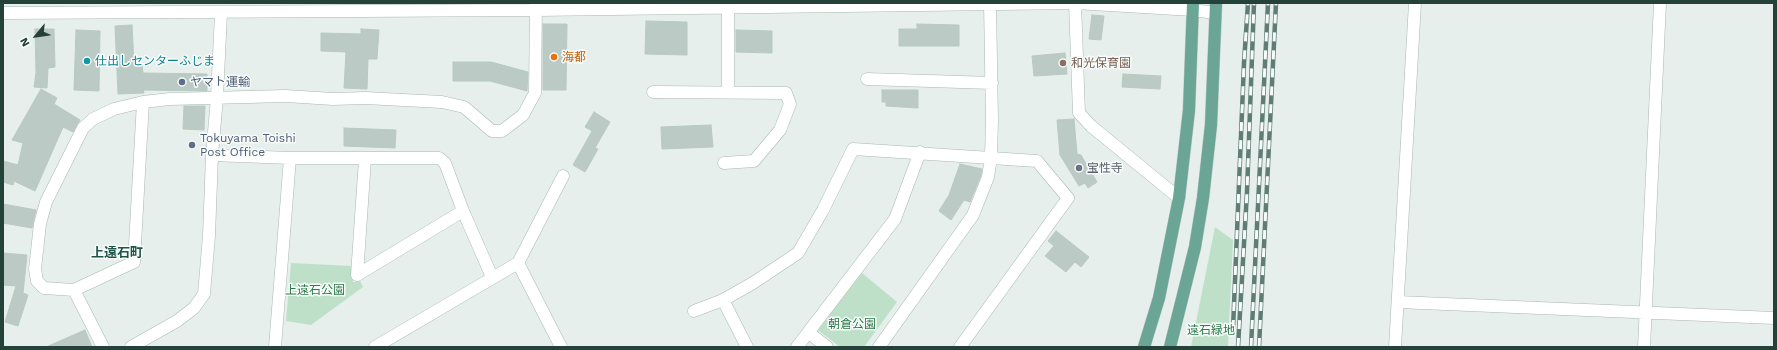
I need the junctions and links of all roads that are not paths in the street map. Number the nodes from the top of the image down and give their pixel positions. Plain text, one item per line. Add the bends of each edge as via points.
1 (1075, 3) edge
2 (1415, 3) edge
3 (1660, 3) edge
4 (990, 4) junction
5 (1193, 6) edge
6 (536, 7) edge
7 (728, 8) junction
8 (1216, 8) edge
9 (220, 13) junction
10 (3, 14) edge
11 (867, 79) dead end
12 (992, 83) junction
13 (653, 92) dead end
14 (728, 92) junction
15 (217, 97) junction
16 (143, 102) junction
17 (920, 152) junction
18 (212, 155) junction
19 (991, 157) junction
20 (290, 158) junction
21 (365, 159) junction
22 (724, 163) dead end
23 (563, 176) dead end
24 (1179, 198) junction
25 (463, 211) junction
26 (518, 263) junction
27 (492, 277) junction
28 (74, 290) junction
29 (723, 300) junction
30 (1398, 302) junction
31 (694, 310) dead end
32 (1646, 311) junction
33 (1774, 318) edge
34 (809, 333) junction
35 (103, 347) edge
36 (131, 347) edge
37 (275, 347) edge
38 (375, 347) edge
39 (561, 347) edge
40 (747, 347) edge
41 (797, 347) edge
42 (827, 347) edge
43 (880, 347) edge
44 (960, 347) edge
45 (1144, 347) edge
46 (1170, 347) edge
47 (1395, 347) edge
48 (1644, 347) edge

1 - 4 street
1 - 5 street
1 - 24 street via 1079,113 1091,126
2 - 30 street
3 - 32 street
4 - 7 street
4 - 12 street
5 - 8 street
5 - 24 main road via 1189,110
6 - 7 street
6 - 9 street
6 - 15 street via 535,93 523,115 502,131 492,132 464,107 442,102 286,96
7 - 14 street
8 - 46 main road via 1211,125 1203,198 1195,247
9 - 10 street
9 - 15 street
11 - 12 street
12 - 19 street
13 - 14 street
14 - 22 street via 786,93 790,104 780,130 754,162
15 - 16 street
15 - 18 street
16 - 28 street via 134,262
16 - 28 street via 114,109 93,119 83,128 46,202 40,224 35,269 37,281 44,288
17 - 19 street
17 - 29 street via 853,148 823,210 798,253
17 - 34 street via 895,219
18 - 20 street
18 - 36 street via 204,294 194,308 178,321
19 - 43 street via 988,177 973,215
19 - 44 street via 1037,161 1068,198
20 - 21 street
20 - 37 street
21 - 25 street via 439,158 445,163
21 - 25 street via 357,275
23 - 26 street
24 - 45 main road via 1159,298
25 - 27 street
26 - 27 street
26 - 39 street
27 - 38 street
28 - 35 street
29 - 31 street
29 - 40 street
30 - 32 street
30 - 47 street
32 - 33 street
32 - 48 street
34 - 41 street
34 - 42 street

